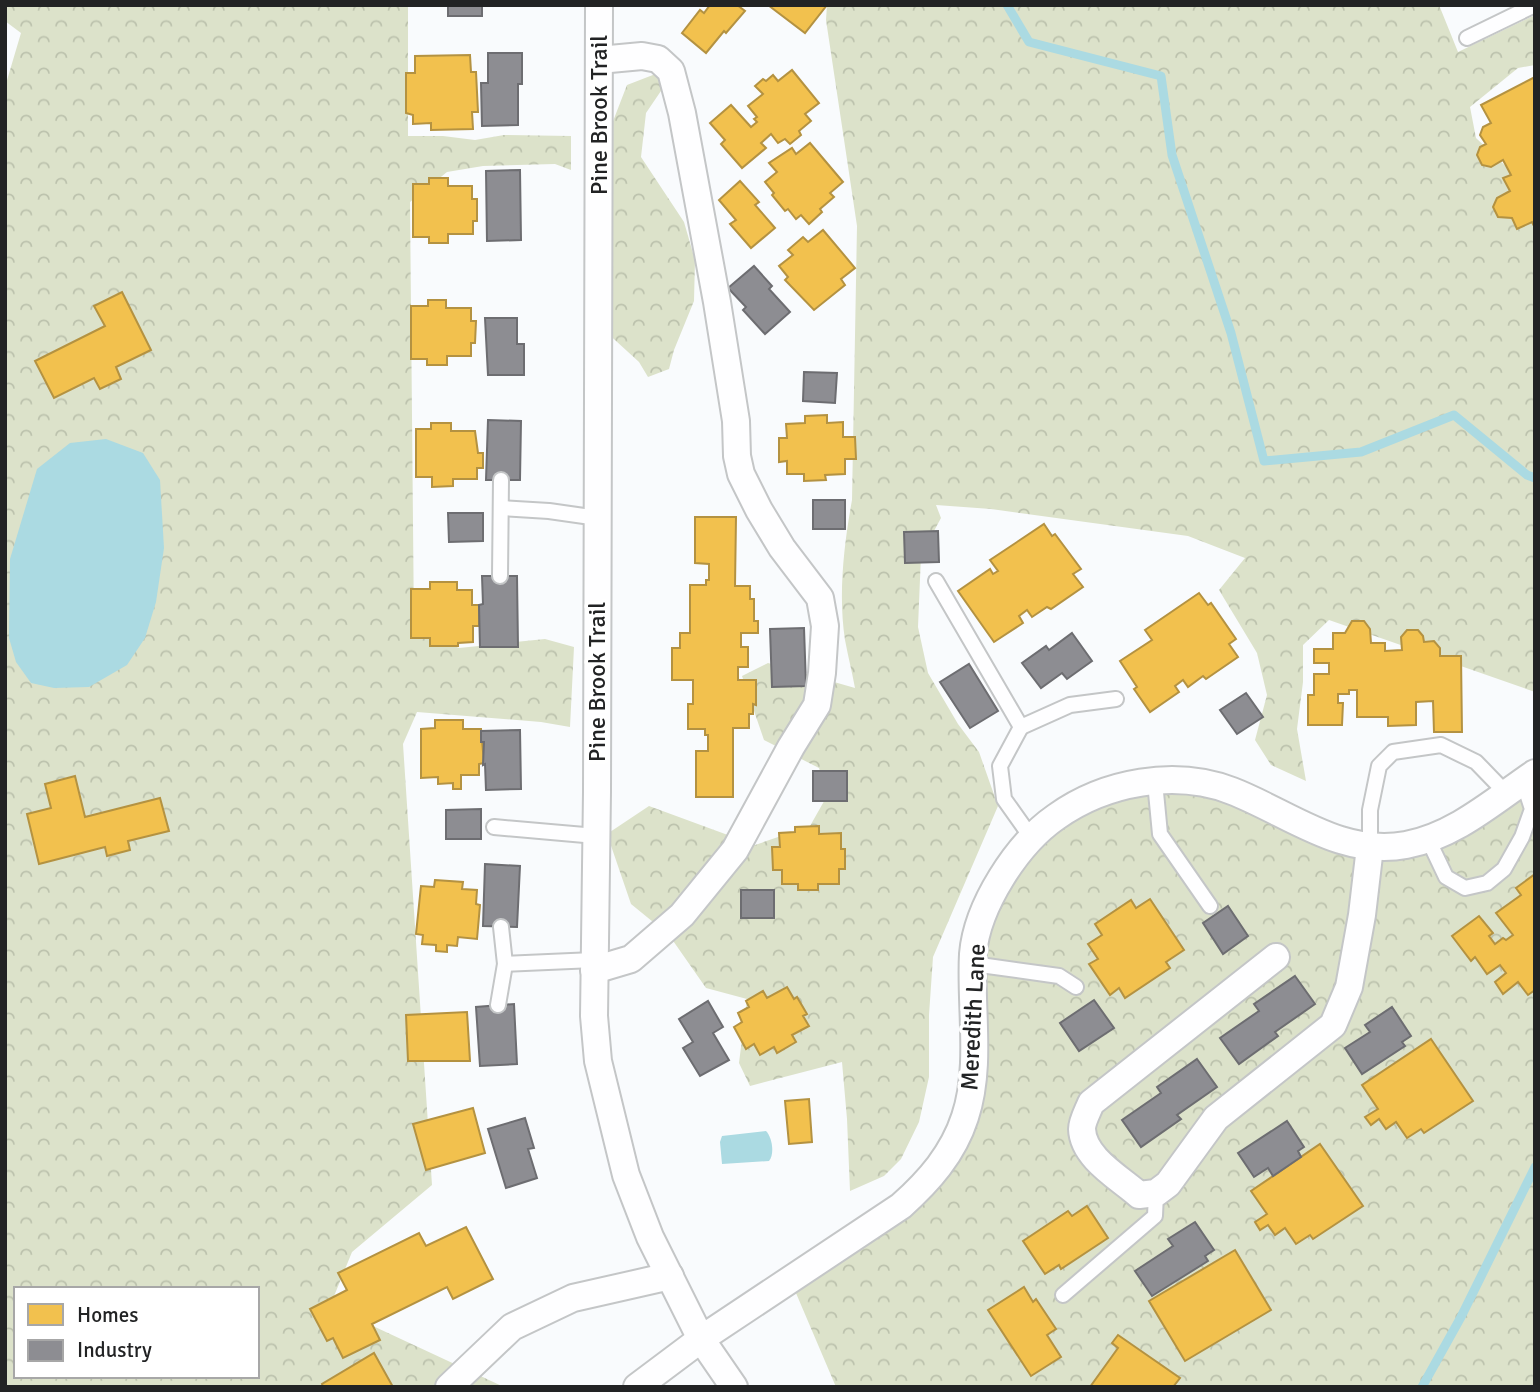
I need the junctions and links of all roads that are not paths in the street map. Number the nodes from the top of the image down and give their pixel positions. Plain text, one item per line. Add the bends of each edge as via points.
1 (599, 5) edge
2 (1535, 5) edge
3 (1467, 38) dead end
4 (598, 60) junction
5 (501, 480) dead end
6 (501, 508) junction
7 (598, 519) junction
8 (500, 576) dead end
9 (936, 581) dead end
10 (1116, 699) dead end
11 (1021, 727) junction
12 (1155, 782) junction
13 (1521, 783) edge
14 (494, 827) dead end
15 (596, 836) junction
16 (1031, 837) junction
17 (1428, 839) junction
18 (1370, 847) junction
19 (1210, 906) dead end
20 (501, 927) dead end
21 (1276, 957) dead end
22 (505, 964) junction
23 (973, 964) junction
24 (594, 965) junction
25 (1076, 987) dead end
26 (498, 1005) dead end
27 (1156, 1193) junction
28 (670, 1276) junction
29 (1063, 1296) dead end
30 (701, 1339) junction
31 (449, 1387) edge
32 (637, 1387) edge
33 (734, 1387) edge

1 - 4 street, Pine Brook Trail
2 - 3 lane
4 - 7 street, Pine Brook Trail
4 - 24 street via 642,56 658,59 671,71 718,302 741,474 782,548 820,598 825,626 817,705 735,849 681,915 631,959
5 - 6 lane
6 - 7 lane
6 - 8 lane
7 - 15 street, Pine Brook Trail
9 - 11 lane
10 - 11 lane via 1070,705
11 - 16 lane via 1000,766 1004,799
12 - 16 street, Meredith Lane via 1131,784 1077,803
12 - 18 street, Meredith Lane via 1231,791 1316,832
12 - 19 lane via 1160,834
13 - 17 street, Meredith Lane via 1475,816
13 - 17 lane via 1532,809 1504,869 1487,883 1465,888 1446,877
13 - 18 lane via 1441,746 1393,752 1379,766 1370,810
14 - 15 lane
15 - 24 street, Pine Brook Trail
16 - 23 street, Meredith Lane via 999,881 980,924
17 - 18 street, Meredith Lane
18 - 27 street via 1349,987 1333,1025 1216,1118 1168,1184
20 - 22 lane
21 - 27 street via 1091,1103 1082,1126 1084,1142 1139,1195
22 - 24 lane
22 - 26 lane
23 - 25 lane via 1059,976
23 - 30 street, Meredith Lane via 970,1098 962,1127 946,1157 901,1206
24 - 28 street, Pine Brook Trail via 598,1061 626,1175
27 - 29 lane via 1155,1216
28 - 30 street, Pine Brook Trail
28 - 31 street via 573,1298 512,1328
30 - 32 street, Meredith Lane
30 - 33 street

